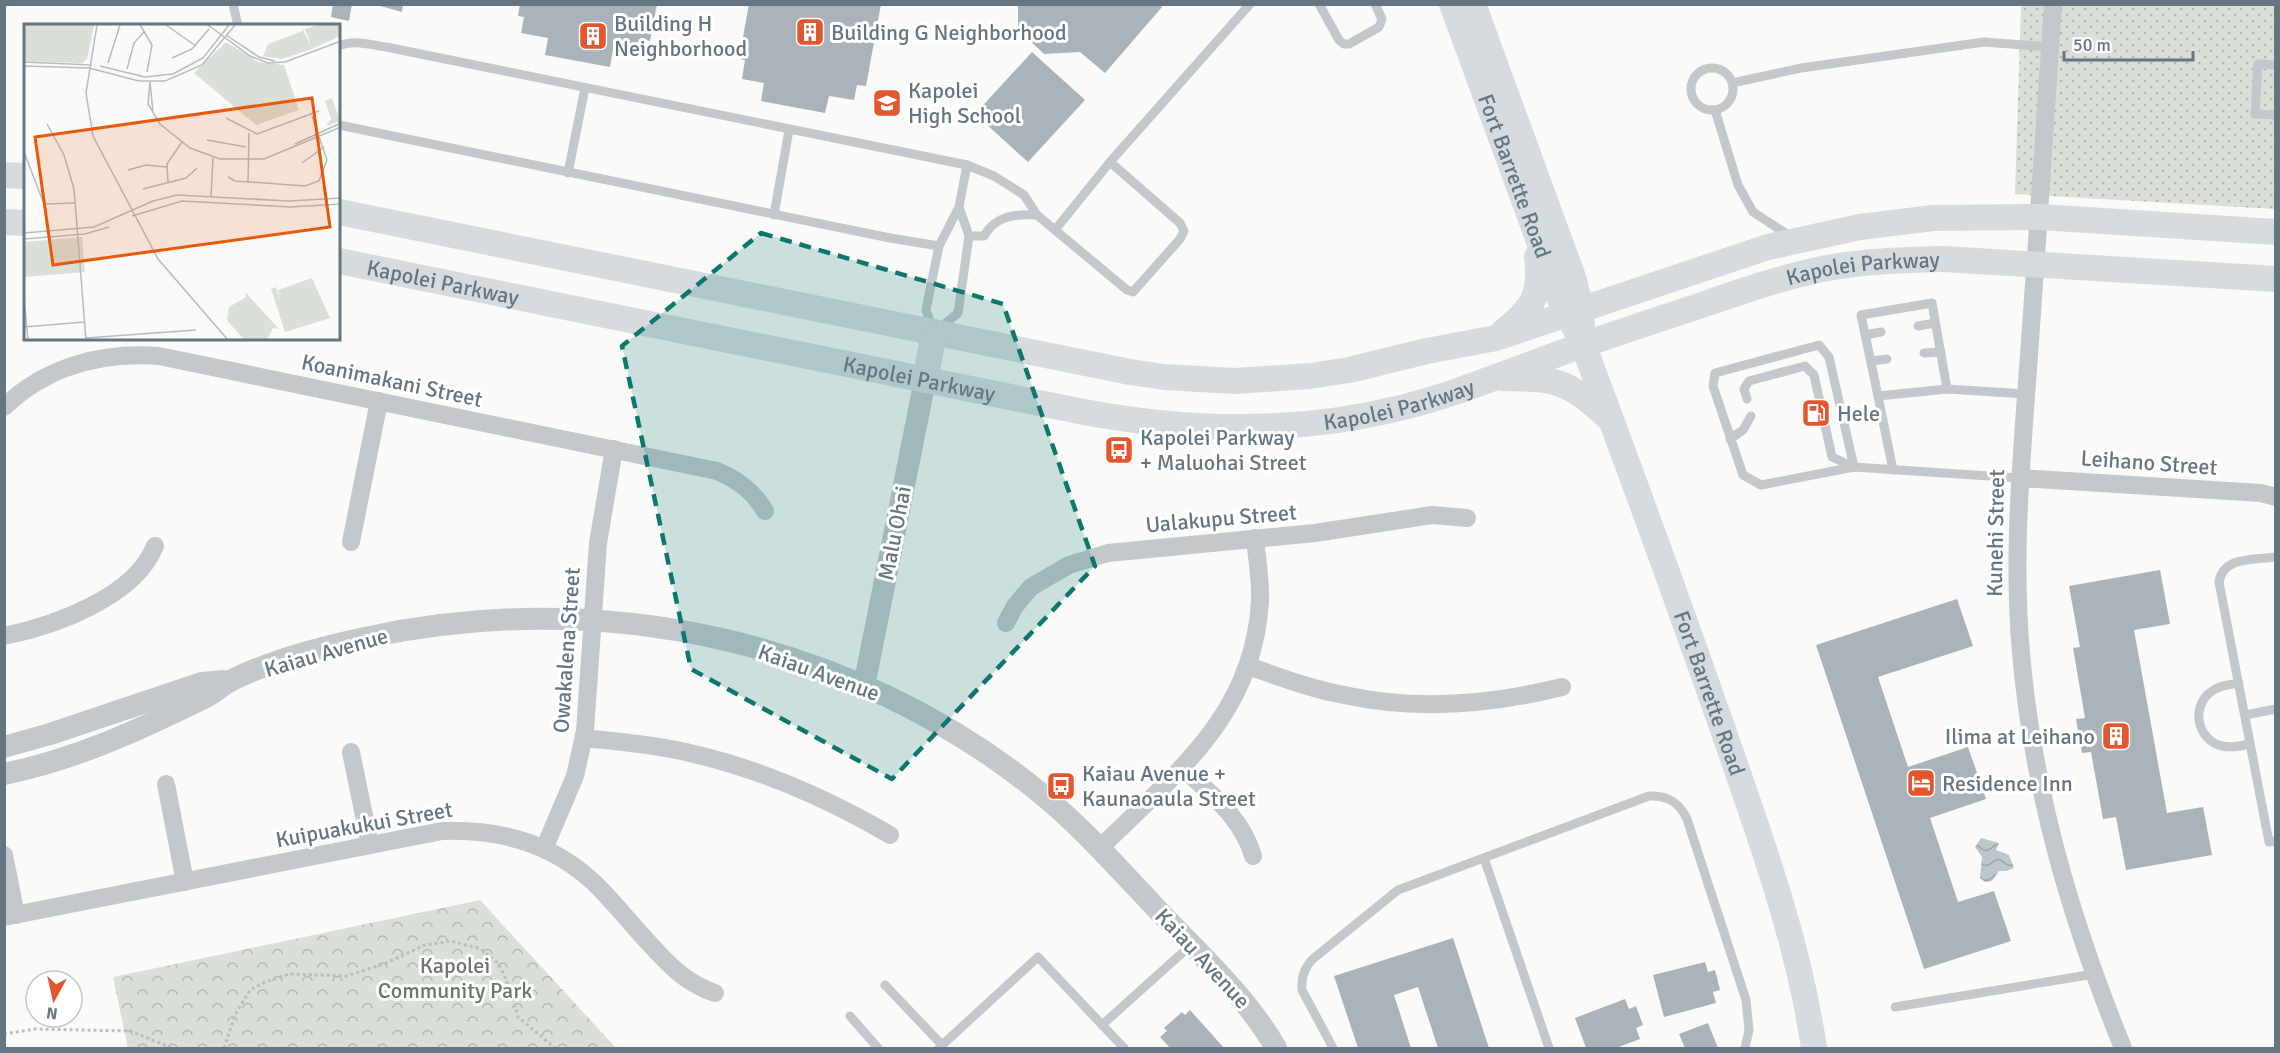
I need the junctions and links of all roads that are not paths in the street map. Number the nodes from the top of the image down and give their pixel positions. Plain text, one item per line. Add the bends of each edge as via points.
1 (233, 4) edge
2 (1250, 4) edge
3 (1319, 4) edge
4 (1375, 4) edge
5 (1452, 4) edge
6 (1473, 4) edge
7 (2053, 4) edge
8 (238, 24) edge
9 (340, 46) edge
10 (2050, 46) junction
11 (2276, 65) edge
12 (1732, 83) junction
13 (585, 87) junction
14 (1715, 110) junction
15 (2276, 115) edge
16 (340, 125) edge
17 (789, 130) junction
18 (1110, 162) junction
19 (968, 165) junction
20 (567, 173) junction
21 (4, 175) edge
22 (24, 176) edge
23 (960, 207) junction
24 (1527, 208) junction
25 (340, 212) edge
26 (774, 215) junction
27 (1037, 215) junction
28 (2040, 217) junction
29 (4, 222) edge
30 (24, 224) edge
31 (1055, 231) junction
32 (2276, 232) edge
33 (969, 236) junction
34 (1798, 241) junction
35 (939, 246) junction
36 (340, 261) edge
37 (2036, 264) junction
38 (2276, 279) edge
39 (1574, 313) junction
40 (1935, 323) junction
41 (1918, 326) dead end
42 (1881, 332) dead end
43 (934, 333) junction
44 (1865, 335) junction
45 (1496, 338) junction
46 (1583, 344) junction
47 (1941, 352) junction
48 (1924, 353) dead end
49 (1887, 359) dead end
50 (1871, 361) junction
51 (1491, 378) junction
52 (925, 380) junction
53 (1947, 389) junction
54 (2026, 394) junction
55 (1878, 396) junction
56 (1747, 399) dead end
57 (379, 401) junction
58 (4, 407) edge
59 (1751, 417) dead end
60 (1611, 420) junction
61 (1730, 439) junction
62 (614, 449) junction
63 (1854, 467) junction
64 (1893, 470) junction
65 (2019, 478) junction
66 (2276, 497) edge
67 (765, 511) dead end
68 (1467, 518) dead end
69 (1255, 538) junction
70 (351, 542) dead end
71 (155, 546) dead end
72 (2276, 557) edge
73 (593, 620) junction
74 (1006, 623) dead end
75 (4, 636) edge
76 (1248, 666) junction
77 (232, 680) junction
78 (2239, 683) junction
79 (864, 686) junction
80 (1562, 687) dead end
81 (2276, 709) edge
82 (2245, 715) junction
83 (584, 738) junction
84 (2250, 744) junction
85 (4, 747) edge
86 (351, 752) dead end
87 (1182, 767) junction
88 (4, 774) edge
89 (166, 784) dead end
90 (890, 835) dead end
91 (2276, 840) edge
92 (370, 845) junction
93 (544, 849) junction
94 (1099, 849) junction
95 (4, 855) edge
96 (1253, 856) dead end
97 (1484, 858) junction
98 (185, 882) junction
99 (10, 916) edge
100 (1191, 945) junction
101 (2094, 974) junction
102 (885, 985) dead end
103 (715, 993) dead end
104 (1895, 1007) dead end
105 (850, 1016) dead end
106 (1102, 1025) junction
107 (940, 1047) edge
108 (878, 1048) edge
109 (1124, 1048) edge
110 (1276, 1048) edge
111 (1333, 1048) edge
112 (1549, 1048) edge
113 (1745, 1048) edge
114 (1814, 1048) edge
115 (2123, 1048) edge

1 - 8 lane
2 - 18 lane
3 - 4 lane via 1344,44 1379,27 1382,19
5 - 24 main road, Fort Barrette Road
6 - 39 main road, Fort Barrette Road via 1570,269
7 - 10 street, Kunehi Street
9 - 13 lane via 358,42
10 - 12 lane via 1984,42 1802,68
10 - 28 street, Kunehi Street
11 - 15 lane via 2258,64 2255,114
12 - 14 lane via 1728,104
12 - 14 lane via 1717,69 1704,70 1694,79 1693,98 1702,108
13 - 17 lane
13 - 20 lane
14 - 34 lane via 1738,185 1753,212
16 - 20 lane
17 - 19 lane
17 - 26 lane
18 - 31 lane
18 - 31 lane via 1180,223 1184,231 1180,239 1133,292
19 - 23 lane
19 - 27 lane via 1024,195
20 - 26 lane
21 - 22 main road
23 - 33 lane
23 - 35 lane
24 - 39 main road, Fort Barrette Road
24 - 45 main road via 1538,264 1537,293 1522,316
25 - 43 main road, Kapolei Parkway
26 - 35 lane
27 - 31 lane
27 - 33 lane via 1006,216 984,236
28 - 32 main road, Kapolei Parkway
28 - 34 main road, Kapolei Parkway via 1934,218 1860,227
28 - 37 street, Kunehi Street
29 - 30 main road
33 - 43 lane via 958,313
34 - 39 main road, Kapolei Parkway
35 - 43 lane via 926,310
36 - 52 main road, Kapolei Parkway
37 - 38 main road, Kapolei Parkway
37 - 46 main road, Kapolei Parkway via 1944,259 1825,269 1782,278
37 - 54 street, Kunehi Street
39 - 45 main road, Kapolei Parkway
39 - 46 main road, Fort Barrette Road
40 - 41 lane
40 - 44 lane via 1932,303 1909,306 1861,315
40 - 47 lane
42 - 44 lane
43 - 45 main road, Kapolei Parkway via 1130,372 1235,381 1349,370
43 - 52 main road
44 - 50 lane
46 - 51 main road, Kapolei Parkway
46 - 60 main road, Fort Barrette Road
47 - 48 lane
47 - 53 lane
49 - 50 lane
50 - 55 lane
51 - 52 main road, Kapolei Parkway via 1441,397 1358,417 1295,426 1236,428 1159,425
51 - 60 main road via 1564,385
52 - 79 street, Malu Ohai
53 - 54 lane
53 - 55 lane
54 - 65 street, Kunehi Street
55 - 64 lane
56 - 63 lane via 1744,389 1749,381 1806,366 1814,375 1832,457
57 - 58 street, Koanimakani Street via 138,355 97,359 58,371
57 - 62 street, Koanimakani Street
57 - 70 street
59 - 61 lane via 1743,430
60 - 114 main road, Fort Barrette Road via 1763,847 1806,998
61 - 63 lane via 1743,475 1761,485
61 - 63 lane via 1713,386 1715,373 1819,345 1829,357
62 - 67 street, Koanimakani Street via 724,474 750,491
62 - 73 street, Owakalena Street via 597,543
63 - 64 lane
64 - 65 lane
65 - 66 street, Leihano Street
65 - 101 street, Kunehi Street via 2018,596 2027,710 2051,834
68 - 69 street, Ualakupu Street via 1432,515
69 - 74 street, Ualakupu Street via 1129,550 1088,558 1031,588
69 - 76 street via 1260,599
71 - 75 street via 137,575 99,601 56,622
72 - 78 lane via 2233,563 2220,576
73 - 77 street, Kaiau Avenue via 502,619 409,629 317,650
73 - 79 street, Kaiau Avenue via 643,624 731,641
73 - 83 street, Owakalena Street
76 - 80 street via 1345,696 1411,704 1502,700
76 - 87 street via 1220,723
77 - 85 street, Kaiau Avenue via 202,683
77 - 88 street, Kaiau Avenue via 207,697 106,744 61,761
78 - 82 lane
78 - 84 lane via 2220,686 2206,695 2199,709 2200,725 2216,744
79 - 94 street, Kaiau Avenue via 930,719 1002,764 1069,817
81 - 82 lane
82 - 84 lane
83 - 90 street via 674,750 747,769 823,799
83 - 93 street, Owakalena Street via 575,776
84 - 91 lane via 2269,842
86 - 92 street
87 - 94 street
87 - 96 street via 1234,818
89 - 98 street
92 - 93 street, Kuipuakukui Street via 463,830 503,834
92 - 98 street, Kuipuakukui Street
93 - 103 street, Kuipuakukui Street via 589,878 675,972 693,985
94 - 100 street, Kaiau Avenue
95 - 99 street
97 - 111 lane via 1398,890 1309,963 1302,976 1302,990
97 - 112 lane
97 - 113 lane via 1649,796 1672,800 1687,819 1746,1000 1749,1030
98 - 99 street, Kuipuakukui Street
100 - 106 lane
100 - 110 street, Kaiau Avenue via 1244,1001
101 - 104 lane
101 - 115 street, Kunehi Street
102 - 107 lane
105 - 108 lane
106 - 107 lane via 1038,957
106 - 109 lane

